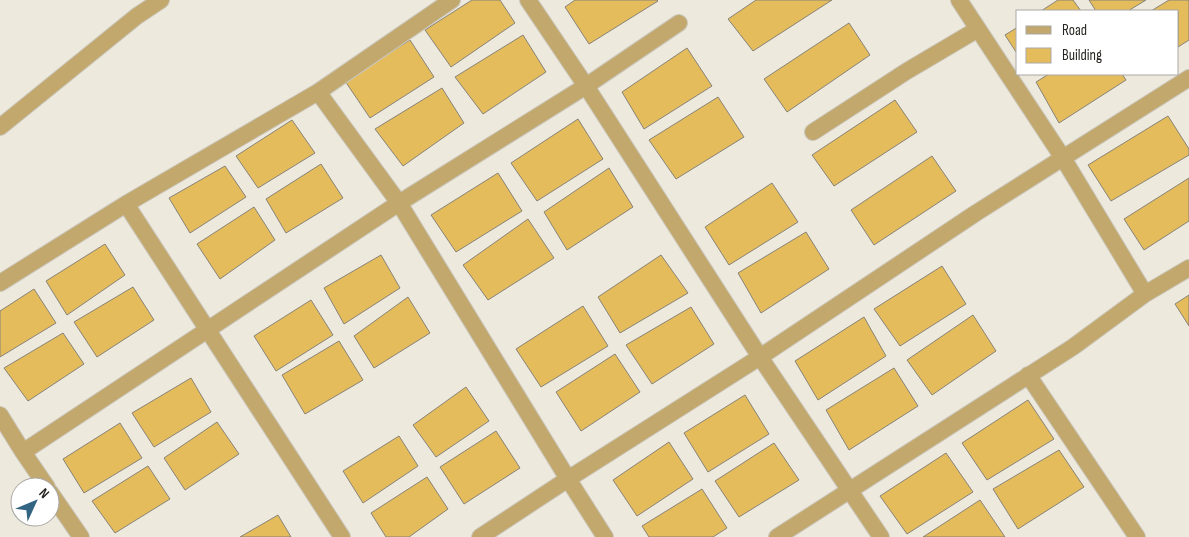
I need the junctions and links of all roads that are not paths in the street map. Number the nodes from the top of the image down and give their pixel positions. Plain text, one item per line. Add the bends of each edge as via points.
1 (161, 0) edge
2 (452, 0) edge
3 (528, 0) edge
4 (959, 0) edge
5 (679, 23) dead end
6 (978, 29) junction
7 (1189, 78) edge
8 (586, 86) junction
9 (318, 92) junction
10 (0, 127) edge
11 (813, 132) dead end
12 (1063, 158) junction
13 (126, 204) junction
14 (399, 204) junction
15 (1189, 268) edge
16 (0, 283) edge
17 (1145, 294) junction
18 (207, 330) junction
19 (760, 356) junction
20 (1028, 375) junction
21 (0, 415) edge
22 (23, 452) junction
23 (40, 477) edge
24 (568, 479) junction
25 (850, 490) junction
26 (60, 507) edge
27 (81, 537) edge
28 (342, 537) edge
29 (480, 537) edge
30 (605, 537) edge
31 (777, 537) edge
32 (881, 537) edge
33 (1137, 537) edge

1 - 10 street
2 - 9 street
3 - 8 street
4 - 6 street
5 - 8 street
6 - 11 street
6 - 12 street
7 - 12 street
8 - 14 street
8 - 19 street
9 - 13 street
9 - 14 street
12 - 17 street
12 - 19 street
13 - 16 street
13 - 18 street
14 - 18 street
14 - 24 street
15 - 17 street
17 - 20 street via 1073,347
18 - 22 street
18 - 28 street
19 - 24 street
19 - 25 street
20 - 25 street
20 - 33 street
21 - 22 street
22 - 23 street
24 - 29 street
24 - 30 street
25 - 31 street
25 - 32 street
26 - 27 street

